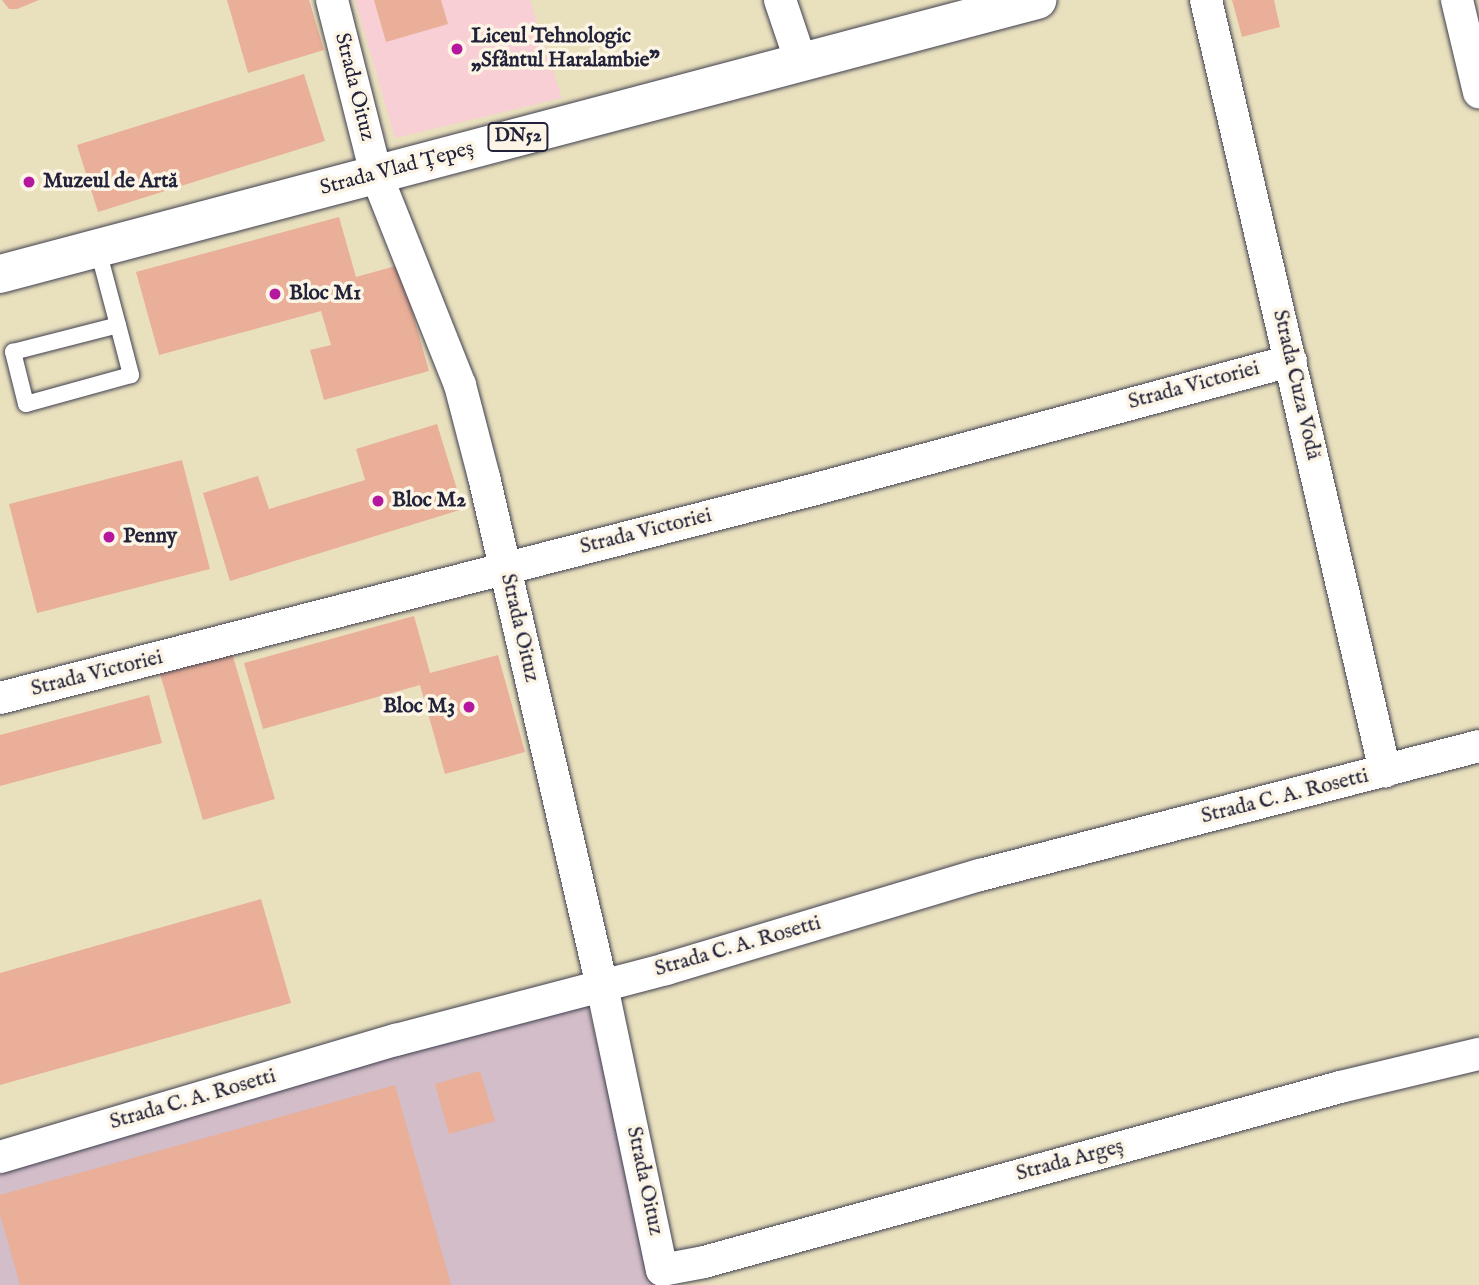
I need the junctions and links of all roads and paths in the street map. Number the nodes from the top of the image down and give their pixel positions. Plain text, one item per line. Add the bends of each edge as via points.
1 (332, 0) edge
2 (780, 0) edge
3 (1037, 0) edge
4 (1206, 0) edge
5 (1457, 0) edge
6 (801, 62) junction
7 (1479, 92) edge
8 (376, 174) junction
9 (98, 250) junction
10 (0, 274) edge
11 (117, 325) junction
12 (1291, 361) junction
13 (505, 569) junction
14 (0, 698) edge
15 (1479, 746) edge
16 (1385, 771) junction
17 (602, 986) junction
18 (1479, 1054) edge
19 (0, 1157) edge
20 (662, 1270) joint

1 - 8 street, Strada Oituz
2 - 6 street
3 - 6 main road, Strada Vlad Țepeș / DN52
4 - 12 street, Strada Cuza Vodă
5 - 7 street
6 - 8 main road, Strada Vlad Țepeș / DN52
8 - 9 main road, Strada Vlad Țepeș / DN52
8 - 13 street, Strada Oituz via 460,386
9 - 10 main road, Strada Vlad Țepeș / DN52
9 - 11 lane
11 - 11 lane via 13,352 26,404 131,375
12 - 13 street, Strada Victoriei
12 - 16 street, Strada Cuza Vodă
13 - 14 street, Strada Victoriei
13 - 17 street, Strada Oituz
15 - 16 street, Strada C. A. Rosetti
16 - 17 street, Strada C. A. Rosetti via 980,876
17 - 19 street, Strada C. A. Rosetti via 396,1040
17 - 20 street, Strada Oituz
18 - 20 street, Strada Argeș via 1340,1087

